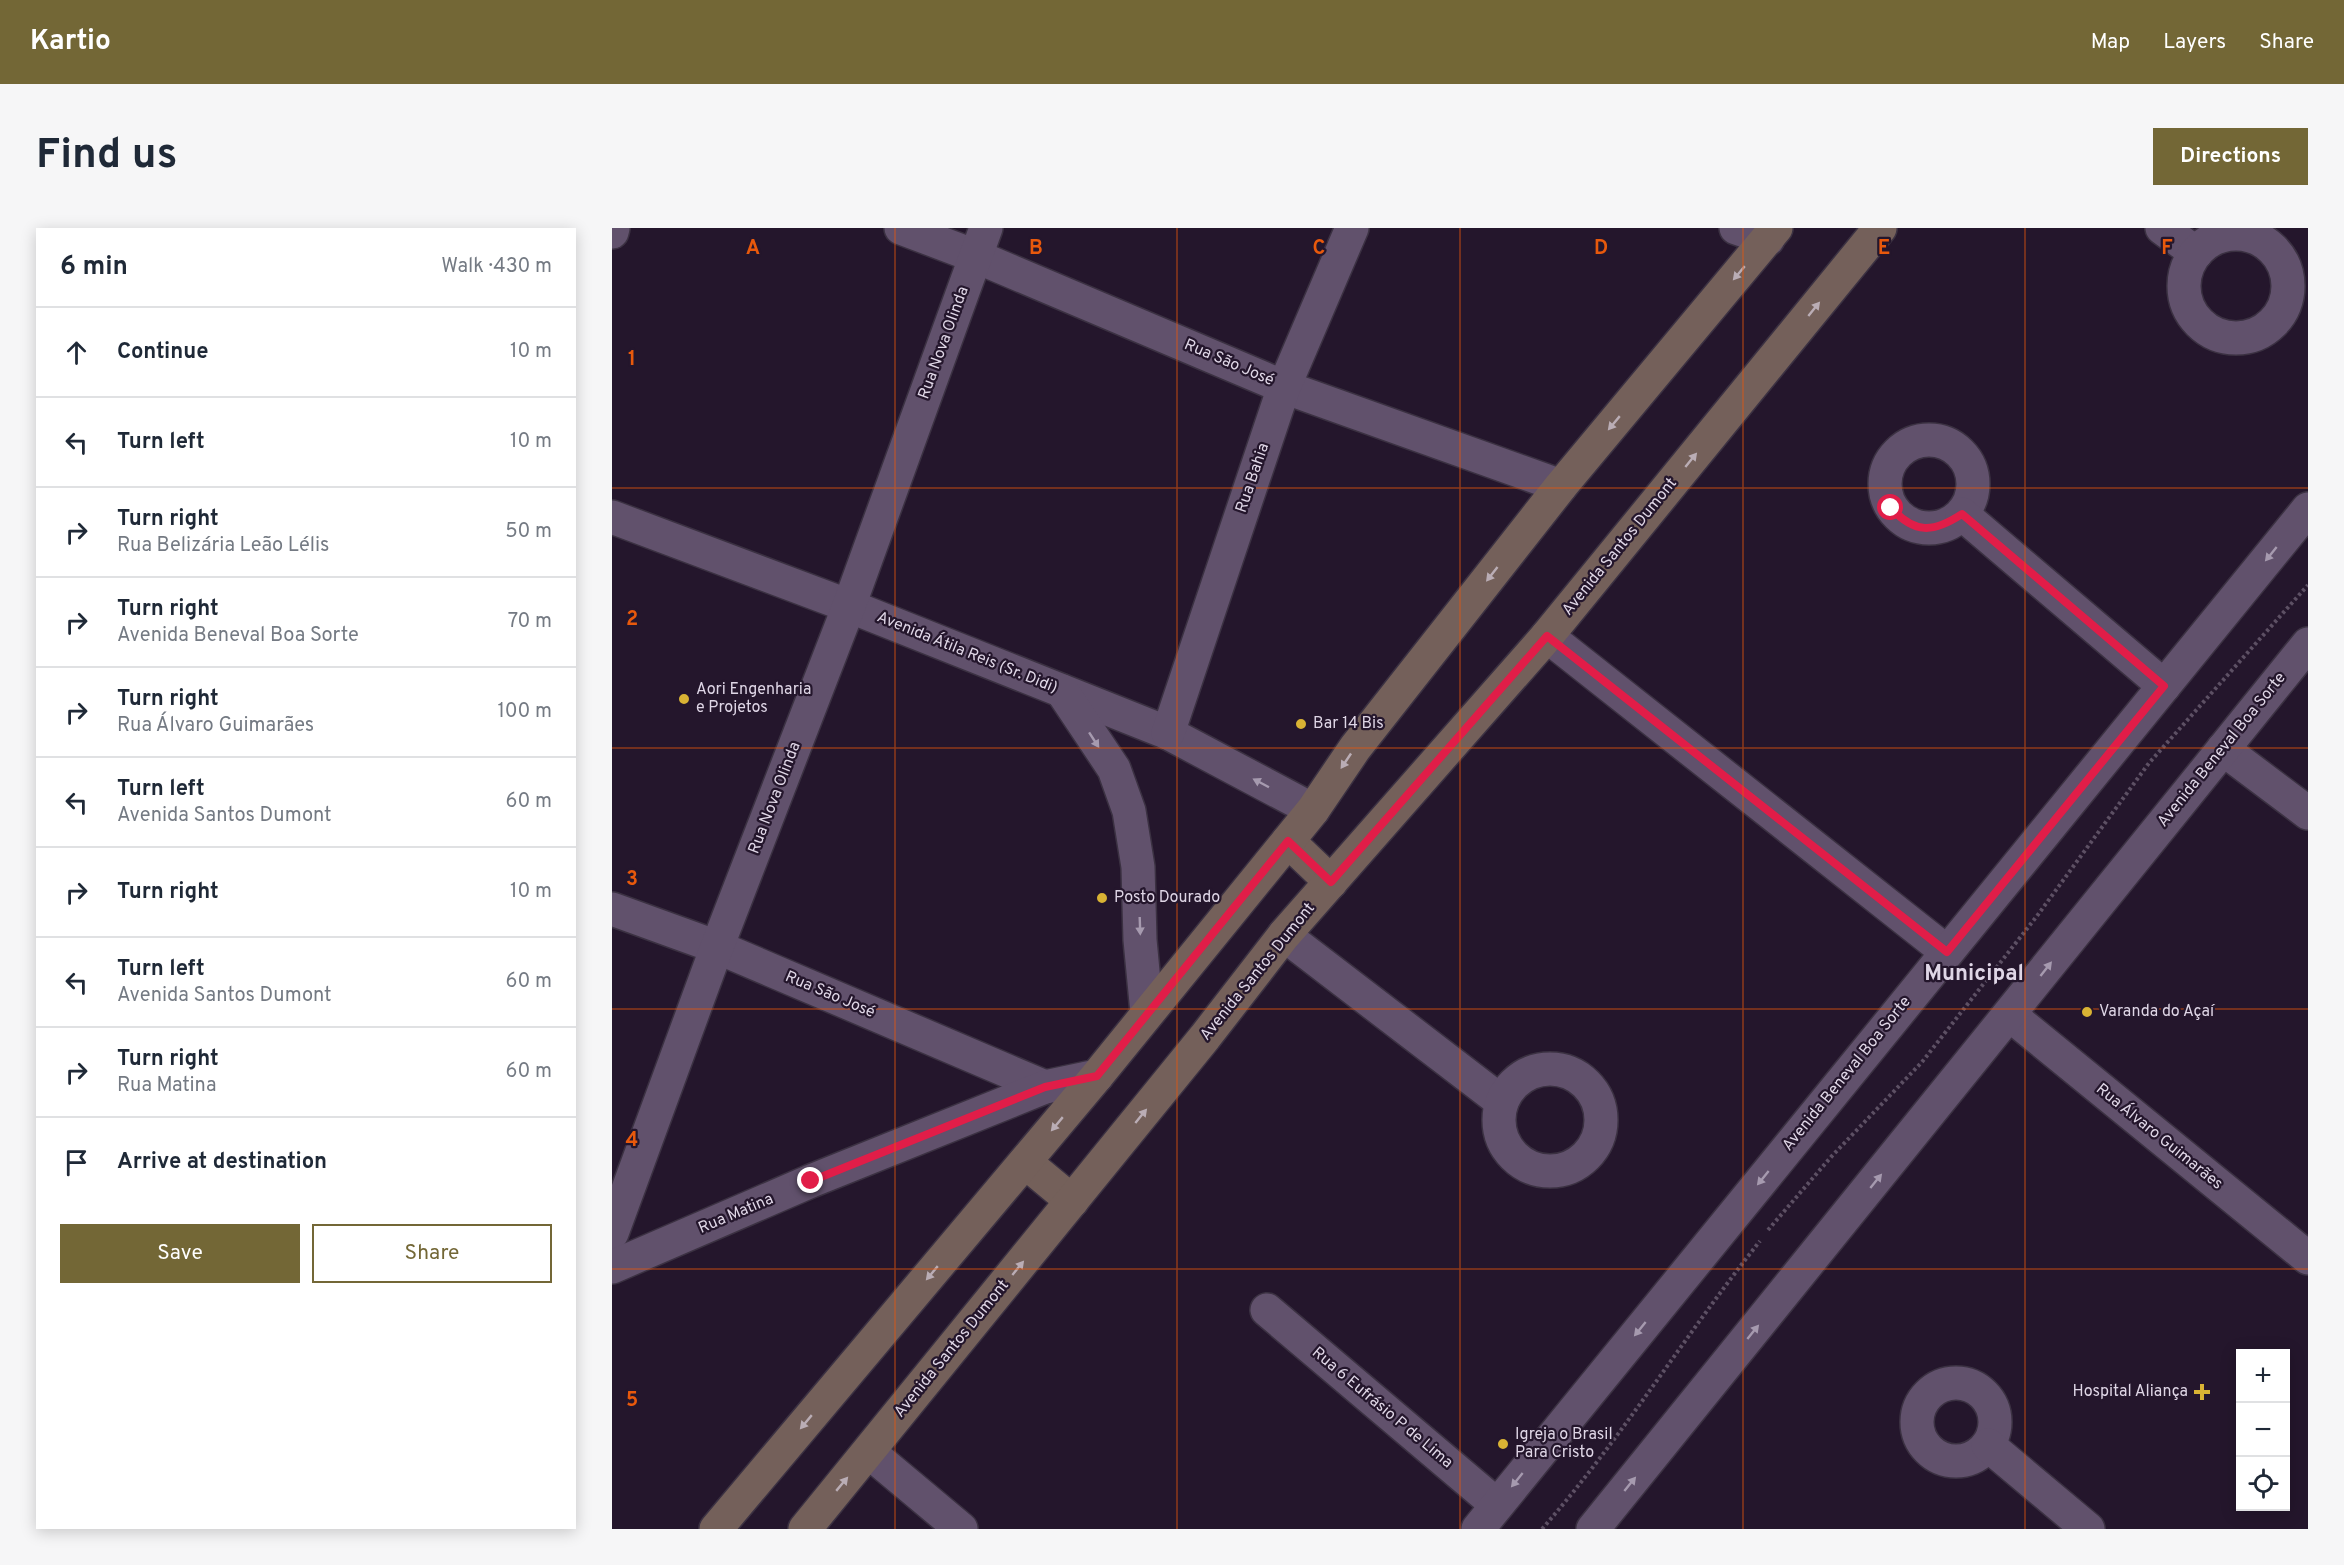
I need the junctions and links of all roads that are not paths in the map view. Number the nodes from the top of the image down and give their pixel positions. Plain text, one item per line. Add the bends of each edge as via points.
1 (901, 228) edge
2 (1352, 228) edge
3 (1736, 228) edge
4 (1880, 228) edge
5 (2162, 228) edge
6 (1772, 233) edge
7 (981, 242) edge
8 (2196, 253) dead end
9 (1284, 387) junction
10 (1562, 486) junction
11 (2308, 509) edge
12 (1962, 514) dead end
13 (612, 517) edge
14 (849, 606) junction
15 (1547, 636) junction
16 (2308, 644) edge
17 (2164, 686) junction
18 (1062, 691) junction
19 (1168, 733) junction
20 (2223, 749) junction
21 (1313, 810) junction
22 (2308, 813) edge
23 (1288, 841) junction
24 (1331, 882) junction
25 (612, 909) edge
26 (1284, 935) junction
27 (717, 947) junction
28 (1947, 952) junction
29 (1147, 1013) junction
30 (2010, 1015) junction
31 (1097, 1076) junction
32 (1045, 1087) junction
33 (1502, 1102) dead end
34 (1025, 1162) junction
35 (1072, 1201) junction
36 (612, 1233) edge
37 (2308, 1258) edge
38 (612, 1267) edge
39 (1267, 1310) dead end
40 (1988, 1445) dead end
41 (869, 1452) junction
42 (1487, 1517) edge
43 (716, 1529) edge
44 (805, 1529) edge
45 (961, 1529) edge
46 (1593, 1529) edge
47 (2088, 1529) edge

1 - 7 street, Rua São José
2 - 9 street, Rua Bahia
3 - 6 street
15 -> 4 main road, Avenida Santos Dumont
5 - 8 street
6 -> 10 main road
7 - 9 street, Rua São José
7 - 14 street, Rua Nova Olinda
9 - 10 street, Rua São José
9 - 19 street, Rua Bahia
10 -> 21 main road via 1355,748
11 -> 17 street, Avenida Beneval Boa Sorte
12 - 17 street
13 - 14 street, Avenida Átila Reis (Sr. Didi)
14 - 18 street, Avenida Átila Reis (Sr. Didi)
14 - 27 street, Rua Nova Olinda
15 - 24 main road, Avenida Santos Dumont
15 - 28 street
16 - 20 street, Avenida Beneval Boa Sorte
17 - 28 street, Avenida Beneval Boa Sorte
18 - 19 street, Avenida Átila Reis (Sr. Didi)
18 -> 29 street via 1114,769 1129,811 1138,867
21 -> 19 street, Avenida Átila Reis (Sr. Didi)
20 - 22 street
30 -> 20 street, Avenida Beneval Boa Sorte
21 - 23 main road
23 - 24 main road
23 - 29 main road
24 - 26 main road, Avenida Santos Dumont
25 - 27 street, Rua São José
26 - 33 street
35 -> 26 main road, Avenida Santos Dumont
27 - 32 street, Rua São José
27 - 36 street, Rua Nova Olinda
28 -> 42 street, Avenida Beneval Boa Sorte
29 - 31 main road
30 - 37 street, Rua Álvaro Guimarães
46 -> 30 street, Avenida Beneval Boa Sorte
31 - 32 street, Rua Matina
31 -> 34 main road
32 - 38 street, Rua Matina via 811,1181
34 - 35 main road
34 -> 43 main road
41 -> 35 main road, Avenida Santos Dumont
39 - 42 street, Rua 6 Eufrásio P de Lima
40 - 47 street
44 -> 41 main road, Avenida Santos Dumont
41 - 45 street

